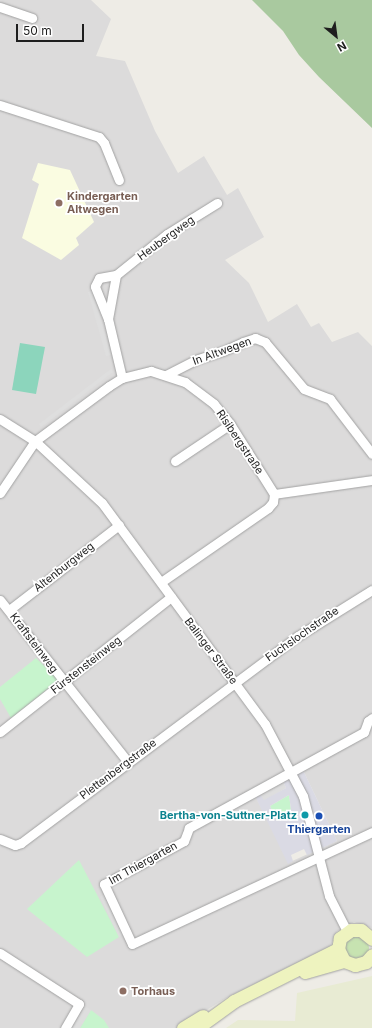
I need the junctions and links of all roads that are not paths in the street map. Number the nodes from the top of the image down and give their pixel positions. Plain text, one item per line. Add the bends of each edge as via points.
1 (0, 7) edge
2 (32, 18) dead end
3 (0, 105) edge
4 (119, 180) dead end
5 (217, 203) dead end
6 (116, 275) junction
7 (108, 319) junction
8 (166, 375) junction
9 (122, 378) junction
10 (0, 419) edge
11 (230, 424) junction
12 (35, 441) junction
13 (372, 454) edge
14 (175, 461) dead end
15 (371, 479) edge
16 (0, 493) edge
17 (274, 494) junction
18 (119, 525) junction
19 (161, 582) junction
20 (372, 590) edge
21 (171, 598) junction
22 (0, 600) edge
23 (9, 610) junction
24 (64, 682) junction
25 (234, 683) junction
26 (372, 718) edge
27 (0, 732) edge
28 (127, 761) junction
29 (292, 772) junction
30 (372, 832) edge
31 (0, 840) edge
32 (319, 857) junction
33 (347, 931) junction
34 (371, 935) edge
35 (338, 949) junction
36 (0, 953) edge
37 (372, 955) edge
38 (344, 961) junction
39 (280, 978) junction
40 (225, 1007) junction
41 (64, 1028) edge
42 (183, 1028) edge
43 (197, 1028) edge

1 - 2 street
3 - 4 street via 99,137 104,143
5 - 6 street, Heubergweg via 167,234
6 - 7 street, Heubergweg
6 - 7 street, Heubergweg via 99,278 95,286
7 - 9 street, Heubergweg
8 - 9 street, Risibergstraße via 151,371
8 - 11 street, Risibergstraße via 186,382 199,391 214,404
8 - 13 street, In Altwegen via 194,360 255,338 265,342 304,389 330,399
9 - 12 street, Risibergstraße
10 - 12 street, Balinger Straße
11 - 14 street
11 - 17 street, Risibergstraße
12 - 16 street
12 - 18 street, Balinger Straße via 85,485
15 - 17 street
17 - 19 street via 273,502 268,508
18 - 19 street, Balinger Straße
18 - 23 street, Altenburgweg
19 - 21 street, Balinger Straße
20 - 25 street, Fuchslochstraße via 298,636
21 - 24 street, Fürstensteinweg
21 - 25 street, Balinger Straße
22 - 23 street, Kraftsteinweg
23 - 24 street, Kraftsteinweg
24 - 27 street, Fürstensteinweg
24 - 28 street, Kraftsteinweg
25 - 28 street, Plettenbergstraße
25 - 29 street, Balinger Straße via 265,724
26 - 29 street, Im Thiergarten via 364,732
28 - 31 street, Plettenbergstraße via 21,843 15,845
29 - 32 street, Balinger Straße via 304,800
29 - 32 street, Im Thiergarten via 189,828 184,841 104,884 132,944
30 - 32 street, Im Thiergarten
32 - 33 street, Balinger Straße via 332,904
33 - 34 street via 361,930
33 - 35 street via 340,938
35 - 38 street
35 - 39 street
36 - 41 street via 79,1004
37 - 38 street via 361,965
38 - 39 street
39 - 40 street
40 - 42 street
40 - 43 street

